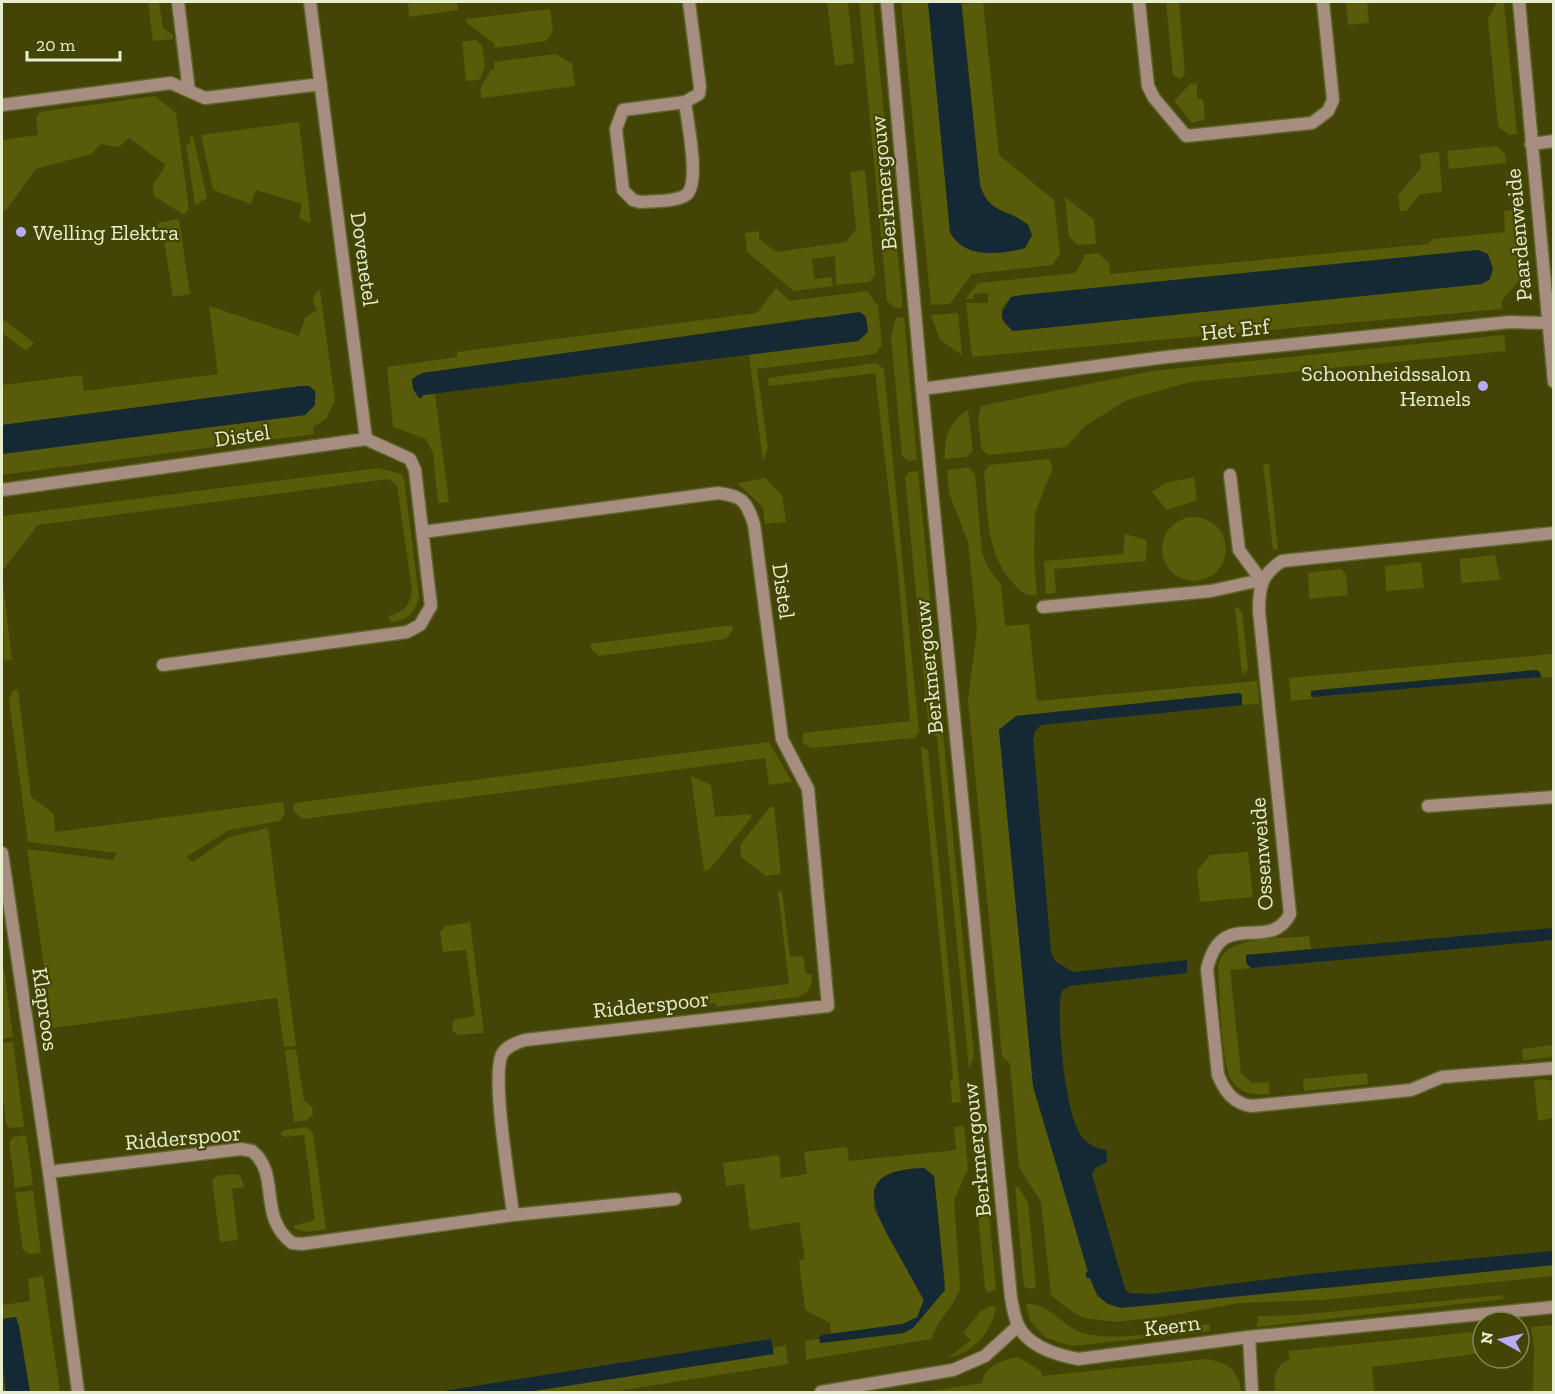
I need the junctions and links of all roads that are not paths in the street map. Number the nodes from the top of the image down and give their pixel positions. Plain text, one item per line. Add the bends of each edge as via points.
1 (178, 2) edge
2 (310, 2) edge
3 (689, 2) edge
4 (887, 2) edge
5 (1139, 2) edge
6 (1323, 2) edge
7 (1519, 2) edge
8 (321, 84) junction
9 (189, 91) junction
10 (685, 102) junction
11 (2, 105) edge
12 (1554, 141) edge
13 (1531, 144) junction
14 (1550, 323) edge
15 (1554, 382) edge
16 (922, 389) junction
17 (366, 439) junction
18 (1230, 475) dead end
19 (2, 490) edge
20 (423, 532) junction
21 (1554, 533) edge
22 (1261, 580) junction
23 (1043, 607) dead end
24 (163, 665) dead end
25 (1554, 797) edge
26 (1428, 806) dead end
27 (2, 853) edge
28 (828, 1006) joint
29 (1554, 1068) edge
30 (49, 1172) junction
31 (675, 1199) dead end
32 (513, 1215) junction
33 (1554, 1307) edge
34 (1018, 1326) junction
35 (1249, 1337) junction
36 (78, 1392) edge
37 (821, 1392) edge
38 (1252, 1392) edge

1 - 9 street
2 - 8 street, Dovenetel
3 - 10 street via 700,87 694,99
4 - 16 street, Berkmergouw
5 - 6 street via 1148,86 1186,135 1312,123 1326,113 1333,100
7 - 13 street, Paardenweide
8 - 9 street via 205,98
8 - 17 street, Dovenetel
9 - 11 street via 171,83
10 - 10 street via 694,176 691,190 683,197 633,200 623,190 615,129 619,115 623,110
12 - 13 street, Paardenweide
13 - 14 street, Paardenweide
14 - 15 street
14 - 16 street, Het Erf via 1510,322 1202,354
16 - 34 street, Berkmergouw via 1010,1286
17 - 19 street, Distel
17 - 20 street via 410,459
18 - 22 street via 1239,550
20 - 24 street via 431,606 420,625 407,632
20 - 28 street, Distel via 718,493 734,495 747,503 754,524 782,739 808,789
21 - 22 street via 1282,561
22 - 23 street via 1212,591
22 - 29 street, Ossenweide via 1259,611 1290,914 1284,925 1275,930 1230,935 1217,942 1210,953 1207,969 1218,1075 1224,1088 1234,1100 1252,1106 1411,1090 1442,1077
25 - 26 street
27 - 30 street, Klaproos
28 - 32 street, Ridderspoor via 525,1040 511,1046 504,1052 497,1076
30 - 32 street, Ridderspoor via 241,1149 252,1151 265,1167 276,1227 291,1243
30 - 36 street
31 - 32 street, Ridderspoor
33 - 35 street, Keern
34 - 35 street, Keern via 1042,1347 1078,1359
34 - 37 street via 985,1356 953,1370
35 - 38 street

